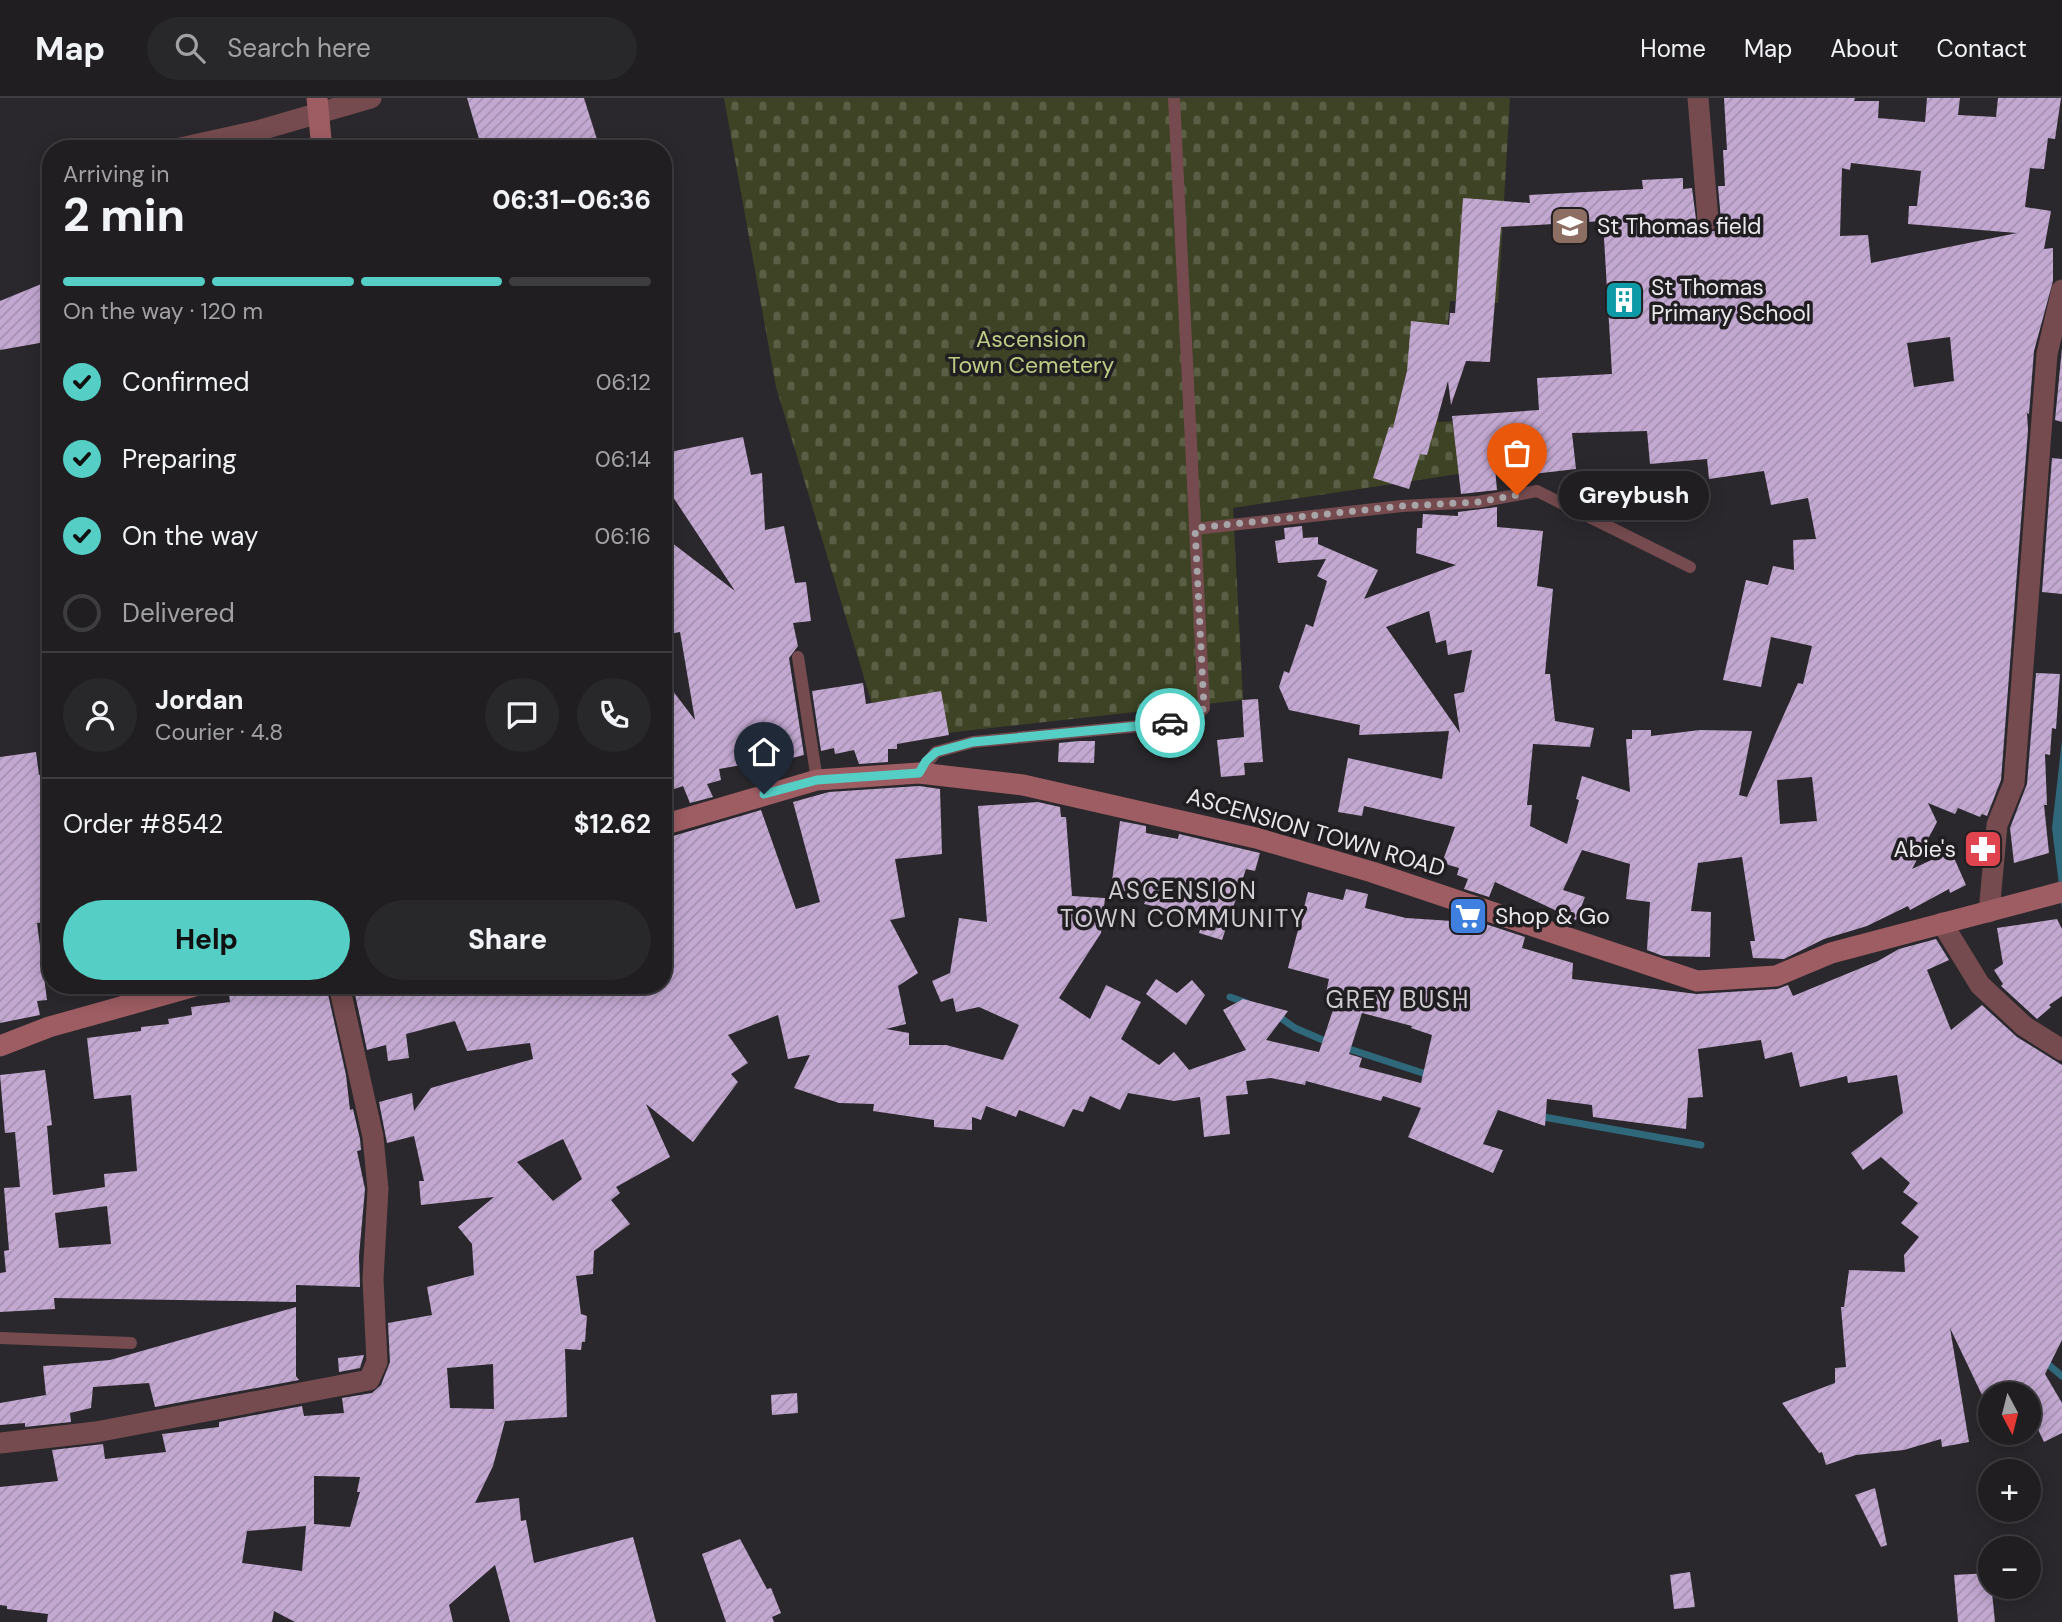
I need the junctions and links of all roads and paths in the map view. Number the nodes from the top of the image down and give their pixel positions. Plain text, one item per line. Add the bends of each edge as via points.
1 (372, 98) edge
2 (1174, 98) edge
3 (1698, 98) edge
4 (318, 105) edge
5 (216, 140) edge
6 (321, 140) edge
7 (1708, 220) dead end
8 (2062, 290) edge
9 (1195, 528) junction
10 (1690, 567) dead end
11 (798, 657) dead end
12 (919, 773) junction
13 (817, 780) junction
14 (672, 822) edge
15 (2062, 892) edge
16 (1989, 912) junction
17 (1942, 923) junction
18 (167, 994) edge
19 (342, 994) edge
20 (0, 1046) edge
21 (2062, 1050) edge
22 (0, 1338) edge
23 (131, 1343) dead end
24 (0, 1443) edge

1 - 4 street
2 - 9 lane
3 - 7 street
4 - 5 street via 257,131
4 - 6 main road
8 - 16 street via 2047,354 2014,783 1997,825
9 - 10 lane via 1478,502 1537,491
9 - 12 lane via 1204,708 1191,721 973,742 936,752
11 - 13 lane
12 - 13 main road, ASCENSION TOWN ROAD
12 - 17 main road, ASCENSION TOWN ROAD via 1023,785 1256,838 1444,895 1697,981 1776,976 1831,953
13 - 14 main road, ASCENSION TOWN ROAD
15 - 16 main road, ASCENSION TOWN ROAD
16 - 17 main road, ASCENSION TOWN ROAD
17 - 21 street via 1980,985 2024,1026
18 - 20 main road via 49,1027
19 - 24 street via 373,1137 378,1189 373,1279 377,1362 369,1380 96,1432
22 - 23 lane

